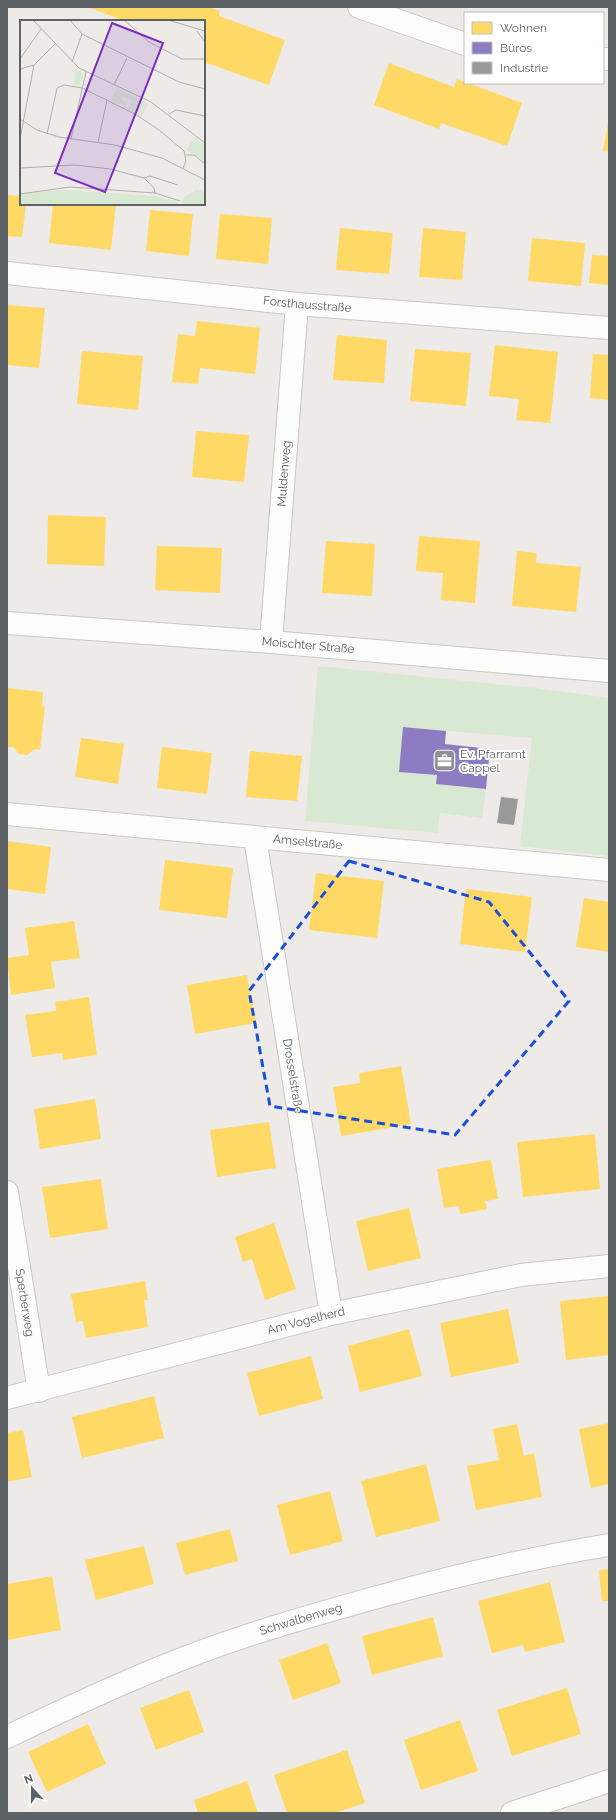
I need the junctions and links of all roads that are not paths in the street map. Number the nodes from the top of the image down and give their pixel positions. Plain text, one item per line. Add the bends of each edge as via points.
1 (359, 7) edge
2 (464, 44) edge
3 (7, 274) edge
4 (297, 304) junction
5 (609, 328) edge
6 (7, 622) edge
7 (271, 642) junction
8 (609, 670) edge
9 (7, 814) edge
10 (255, 838) junction
11 (609, 870) edge
12 (7, 1192) edge
13 (609, 1266) edge
14 (331, 1314) junction
15 (39, 1391) junction
16 (7, 1398) edge
17 (609, 1545) edge
18 (7, 1737) edge
19 (609, 1781) edge
20 (512, 1813) edge

1 - 2 street
3 - 4 street, Forsthausstraße
4 - 5 street, Forsthausstraße
4 - 7 street, Muldenweg
6 - 7 street, Moischter Straße
7 - 8 street, Moischter Straße
9 - 10 street, Amselstraße
10 - 11 street, Amselstraße
10 - 14 street, Drosselstraße
12 - 15 street, Sperberweg
13 - 14 street, Am Vogelherd via 522,1275
14 - 15 street, Am Vogelherd
15 - 16 street, Am Vogelherd
17 - 18 street, Schwalbenweg via 568,1551 443,1580 297,1619 182,1659 91,1697
19 - 20 street

